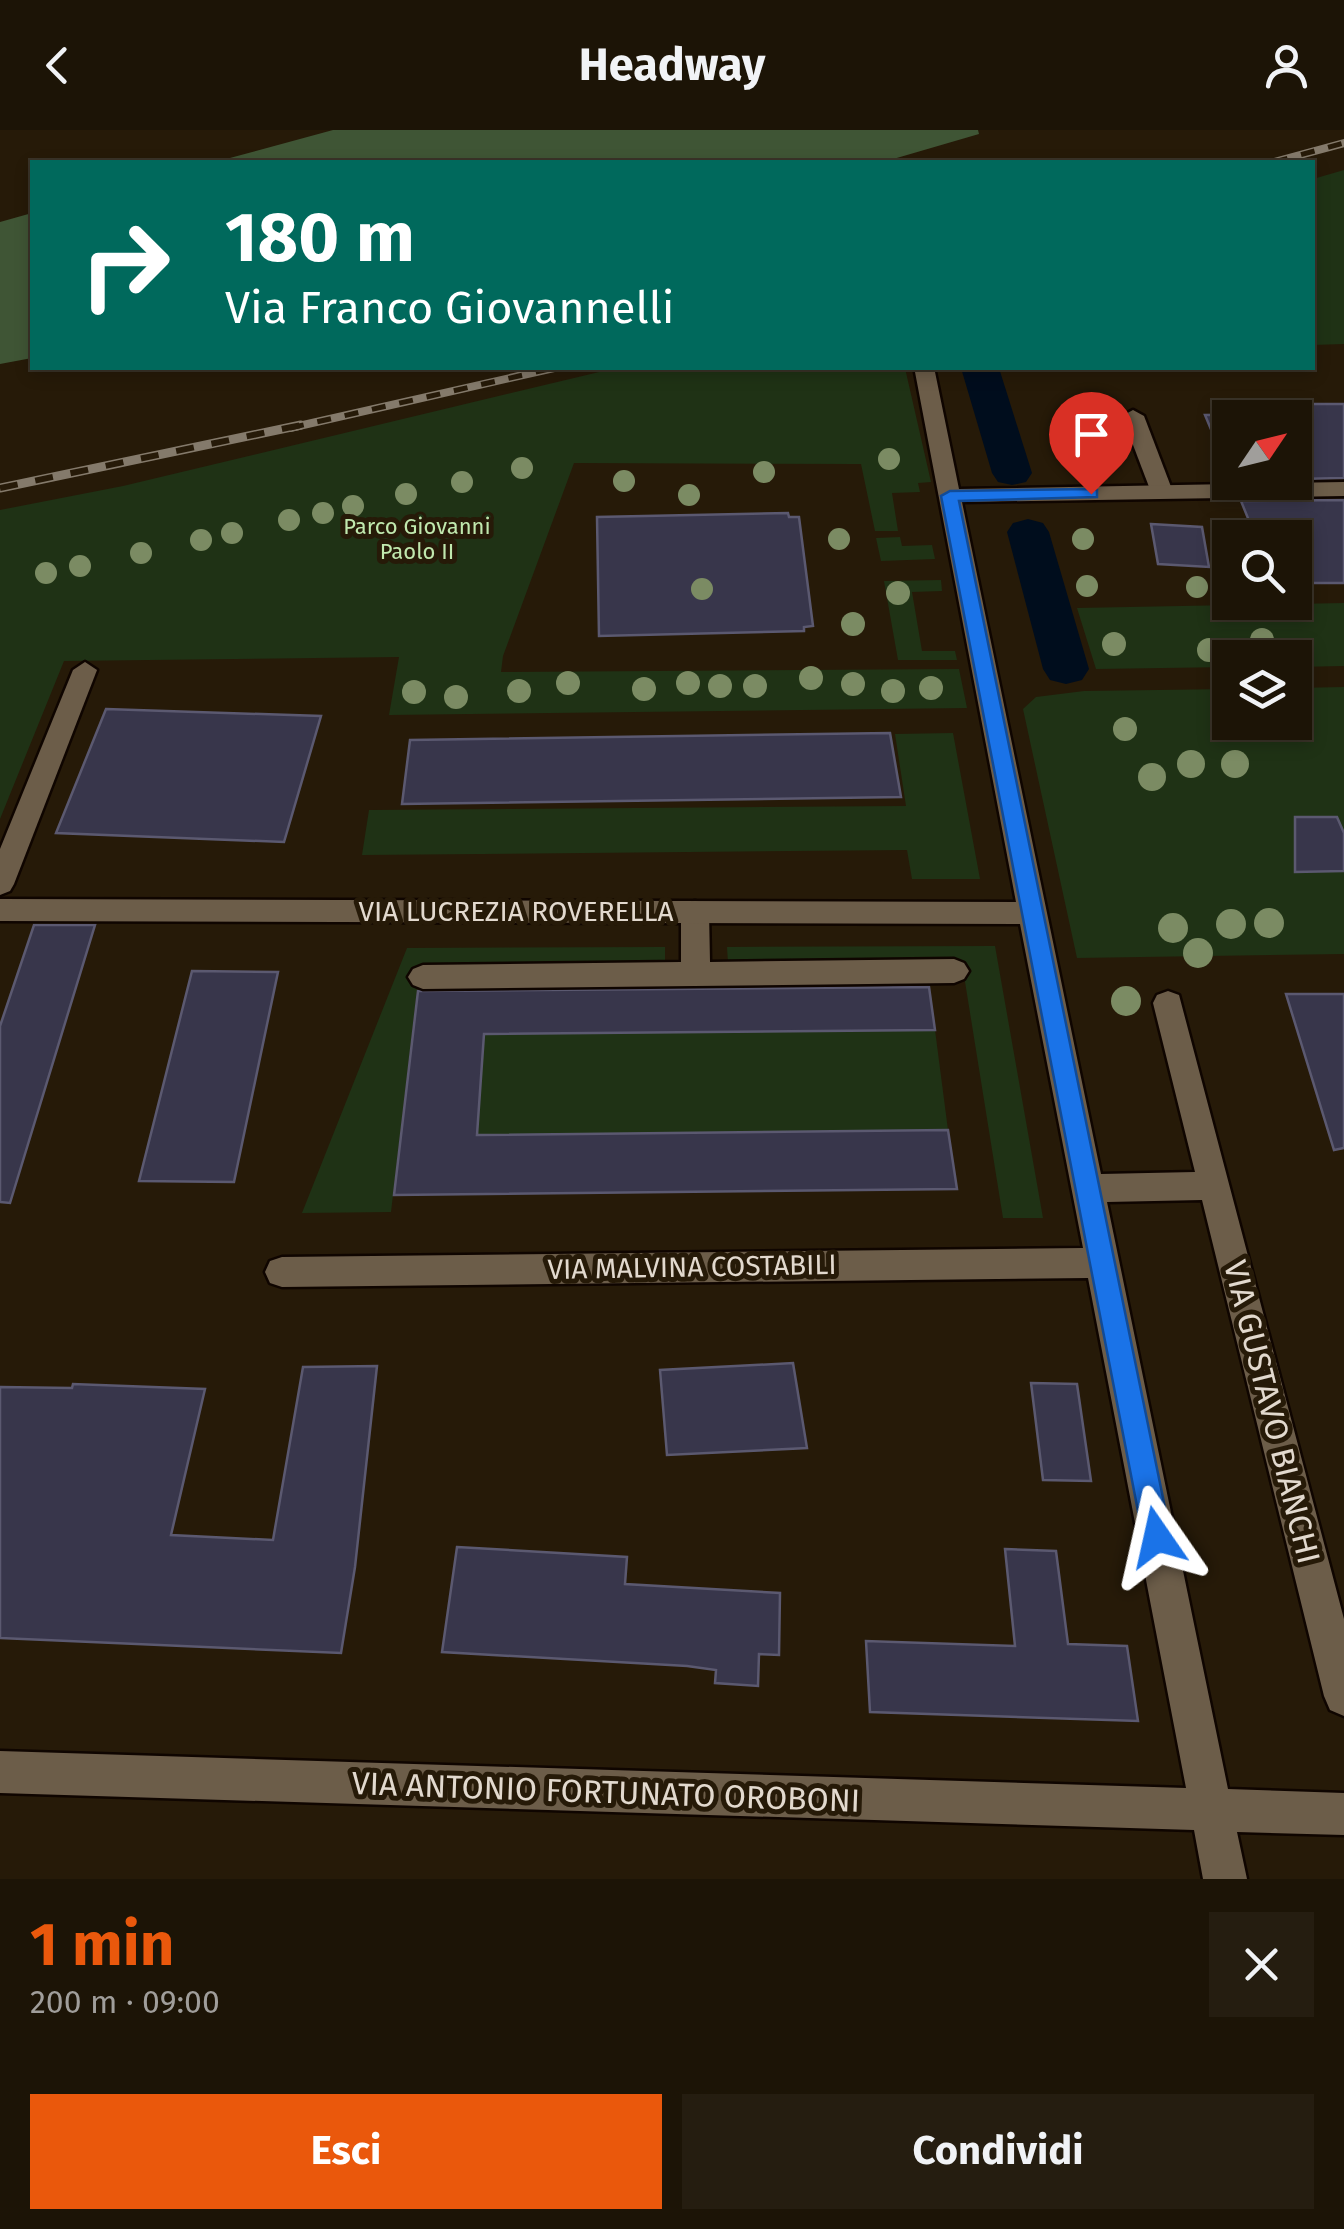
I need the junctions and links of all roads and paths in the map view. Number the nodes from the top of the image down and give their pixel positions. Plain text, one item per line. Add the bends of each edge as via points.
1 (924, 372) dead end
2 (1133, 416) dead end
3 (1344, 489) edge
4 (1162, 492) junction
5 (950, 496) junction
6 (85, 670) dead end
7 (0, 884) edge
8 (0, 910) edge
9 (695, 912) junction
10 (1032, 913) junction
11 (954, 971) dead end
12 (696, 974) junction
13 (423, 977) dead end
14 (1168, 1002) dead end
15 (1215, 1186) junction
16 (1088, 1188) junction
17 (1102, 1263) junction
18 (282, 1272) dead end
19 (1344, 1696) edge
20 (0, 1772) edge
21 (1212, 1812) junction
22 (1344, 1814) edge
23 (1225, 1879) edge

1 - 5 street
2 - 4 street
3 - 4 street
4 - 5 street
5 - 10 street
6 - 7 street
8 - 9 street, VIA LUCREZIA ROVERELLA
9 - 10 street, VIA LUCREZIA ROVERELLA
9 - 12 street
10 - 16 street
11 - 12 street
12 - 13 street
14 - 15 street, VIA GUSTAVO BIANCHI
15 - 16 street
15 - 19 street, VIA GUSTAVO BIANCHI
16 - 17 street
17 - 18 street, VIA MALVINA COSTABILI
17 - 21 street
20 - 21 street, VIA ANTONIO FORTUNATO OROBONI
21 - 22 street
21 - 23 street

